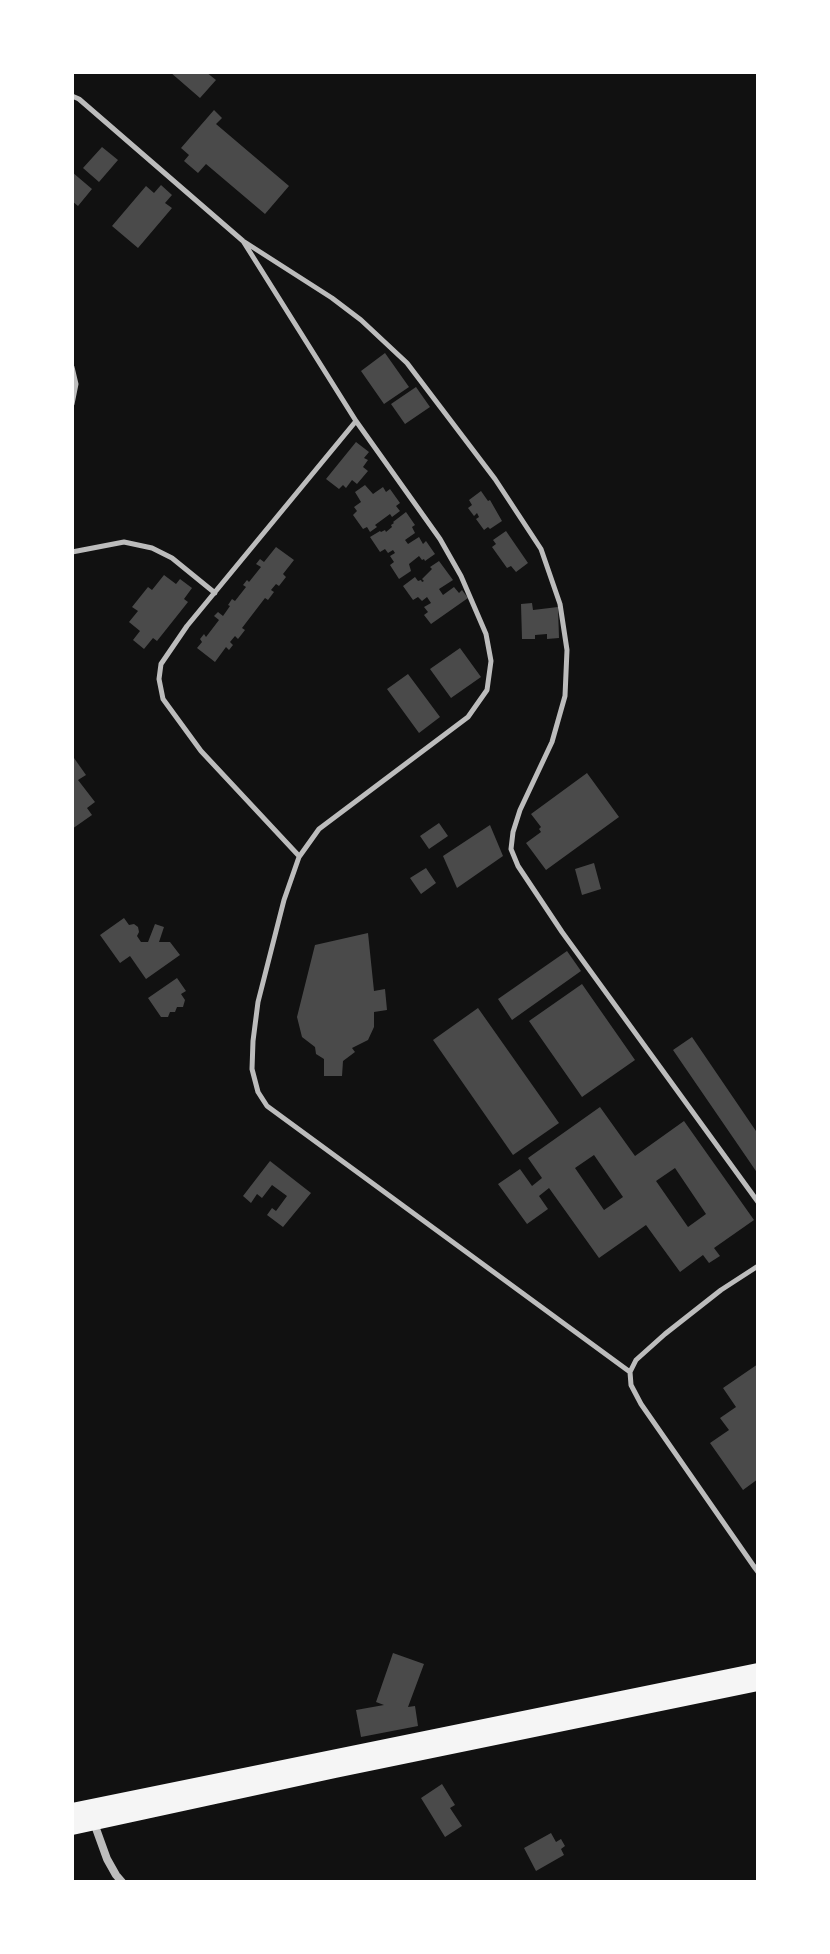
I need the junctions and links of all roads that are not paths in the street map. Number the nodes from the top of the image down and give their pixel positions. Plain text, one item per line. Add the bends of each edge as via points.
1 (72, 96) edge
2 (243, 241) junction
3 (72, 367) edge
4 (72, 404) edge
5 (356, 421) junction
6 (72, 552) edge
7 (215, 593) junction
8 (299, 857) junction
9 (758, 1202) edge
10 (758, 1266) edge
11 (630, 1372) junction
12 (757, 1568) edge
13 (758, 1671) edge
14 (758, 1683) edge
15 (72, 1811) edge
16 (94, 1823) junction
17 (72, 1827) edge
18 (122, 1882) edge

1 - 2 lane
2 - 5 lane
2 - 9 lane via 332,298 407,363 541,549 560,604 567,650 565,696 552,742 520,810 511,849 562,932
3 - 4 lane
5 - 7 lane
5 - 8 lane via 461,576 486,634 491,661 487,690 468,717 319,829
6 - 7 lane via 124,542 152,548
7 - 8 lane via 161,664 163,699 201,751
8 - 11 lane via 258,1002 252,1069 258,1092 267,1106
10 - 11 lane via 665,1334
11 - 12 lane via 641,1404
13 - 15 main road
14 - 16 main road
16 - 17 main road
16 - 18 street

